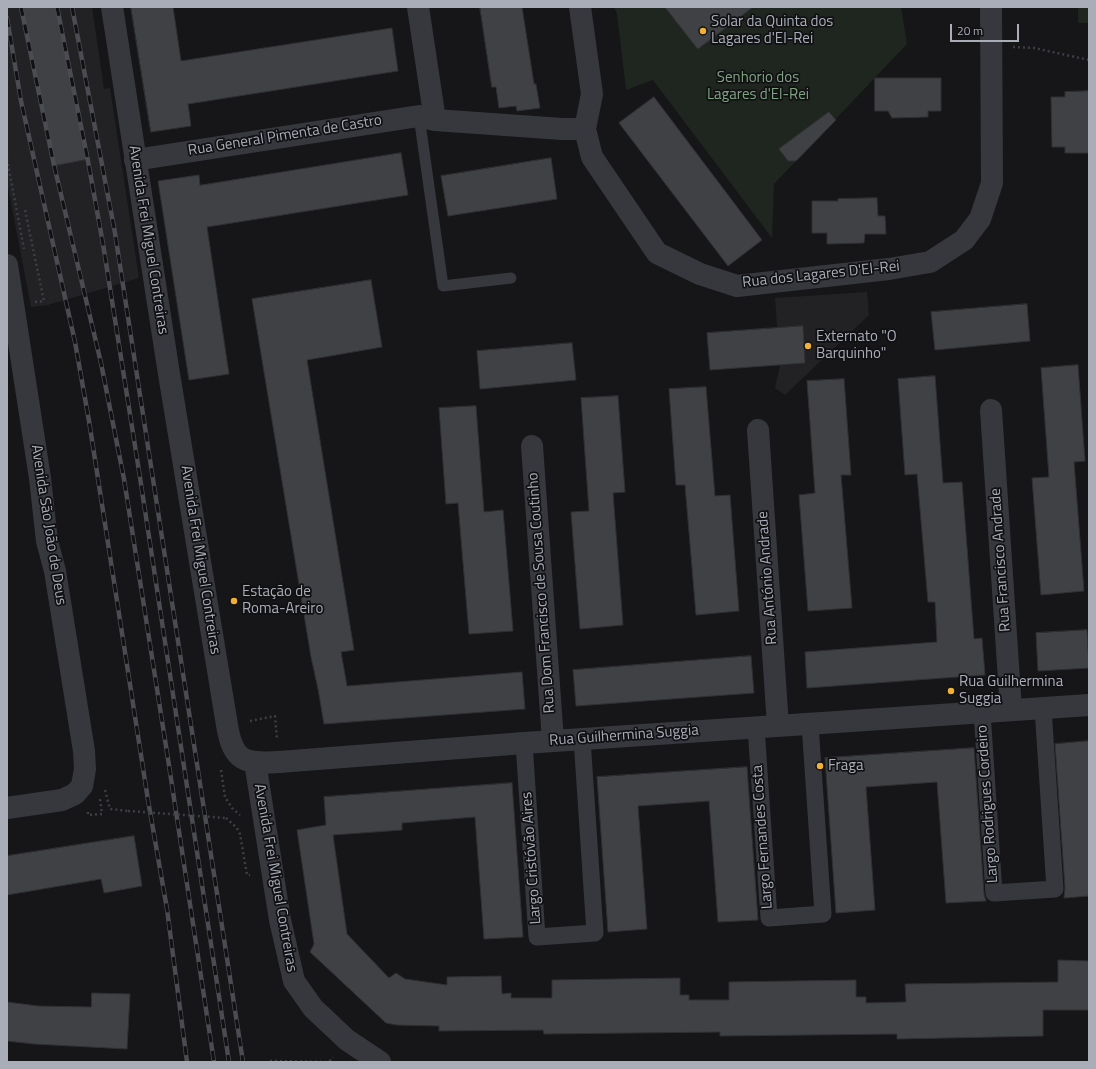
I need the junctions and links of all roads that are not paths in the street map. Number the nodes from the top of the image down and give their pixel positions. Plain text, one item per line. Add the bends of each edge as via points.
1 (112, 7) edge
2 (418, 7) edge
3 (580, 7) edge
4 (991, 7) edge
5 (427, 118) junction
6 (584, 129) junction
7 (135, 160) junction
8 (7, 265) edge
9 (511, 278) dead end
10 (991, 410) dead end
11 (758, 430) dead end
12 (532, 446) dead end
13 (1089, 705) edge
14 (1043, 708) junction
15 (1011, 710) junction
16 (982, 712) junction
17 (810, 724) junction
18 (778, 726) junction
19 (756, 727) junction
20 (582, 739) junction
21 (553, 741) junction
22 (524, 743) junction
23 (255, 762) junction
24 (7, 808) edge
25 (380, 1062) edge

1 - 7 street, Avenida Frei Miguel Contreiras
2 - 5 street
3 - 6 street, Rua dos Lagares D'El-Rei via 592,94
4 - 6 street, Rua dos Lagares D'El-Rei via 992,183 980,219 968,235 930,262 737,286 700,274 657,253 592,156
5 - 6 street, Rua General Pimenta de Castro via 562,130
5 - 7 street, Rua General Pimenta de Castro
5 - 9 lane via 443,286
7 - 23 street, Avenida Frei Miguel Contreiras via 228,736 238,755
8 - 24 street, Avenida São João de Deus via 47,540 55,571 90,788 62,800
10 - 15 street, Rua Francisco Andrade
11 - 18 street, Rua António Andrade
12 - 21 street, Rua Dom Francisco de Sousa Coutinho
13 - 14 street, Rua Guilhermina Suggia
14 - 15 street, Rua Guilhermina Suggia
14 - 16 street, Largo Rodrigues Cordeiro via 1055,889 994,893
15 - 16 street, Rua Guilhermina Suggia
16 - 17 street, Rua Guilhermina Suggia
17 - 18 street, Rua Guilhermina Suggia
17 - 19 street, Largo Fernandes Costa via 823,914 768,918
18 - 19 street, Rua Guilhermina Suggia
19 - 20 street, Rua Guilhermina Suggia
20 - 21 street, Rua Guilhermina Suggia
20 - 22 street, Largo Cristóvão Aires via 595,933 538,936
21 - 22 street, Rua Guilhermina Suggia
22 - 23 street, Rua Guilhermina Suggia
23 - 25 street, Avenida Frei Miguel Contreiras via 280,920 294,981 313,1008 347,1040

